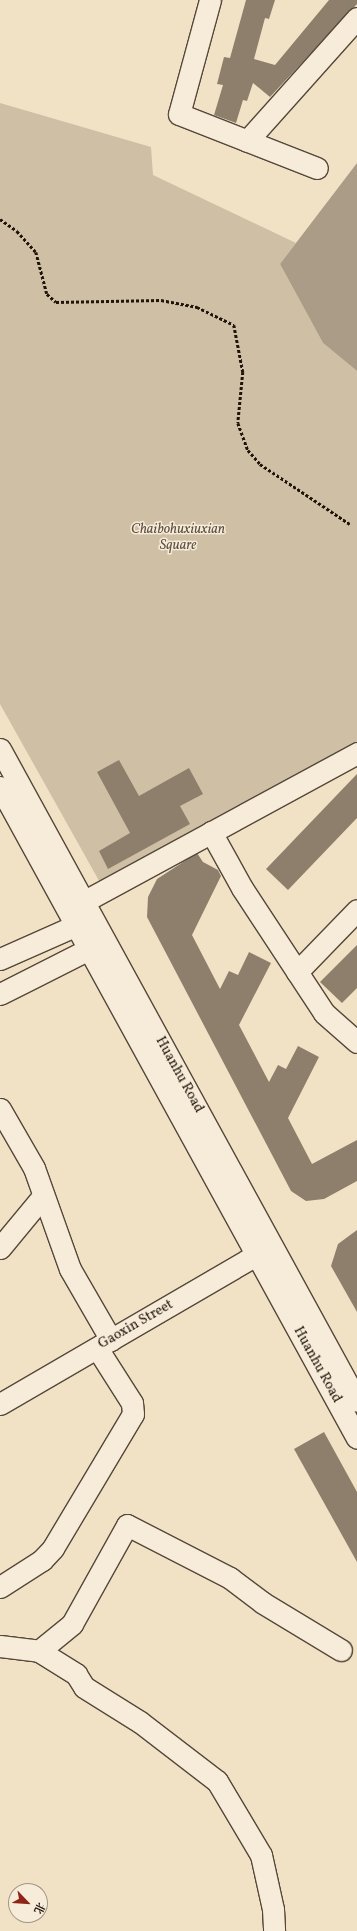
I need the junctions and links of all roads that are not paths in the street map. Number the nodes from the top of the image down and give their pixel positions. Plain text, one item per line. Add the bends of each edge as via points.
1 (210, 0) edge
2 (357, 18) edge
3 (247, 141) junction
4 (317, 168) dead end
5 (0, 749) edge
6 (357, 753) edge
7 (0, 787) edge
8 (211, 832) junction
9 (357, 910) edge
10 (84, 915) junction
11 (89, 949) junction
12 (0, 959) edge
13 (297, 972) junction
14 (0, 994) edge
15 (357, 1042) edge
16 (0, 1109) edge
17 (42, 1196) junction
18 (0, 1248) edge
19 (264, 1250) junction
20 (104, 1344) junction
21 (357, 1401) edge
22 (0, 1404) edge
23 (357, 1438) edge
24 (0, 1587) edge
25 (0, 1646) edge
26 (341, 1650) dead end
27 (39, 1651) junction
28 (274, 1931) edge

1 - 3 street via 179,114
2 - 3 street
3 - 4 street
5 - 10 street, Huanhu Road
6 - 8 street
7 - 10 street, Huanhu Road
8 - 10 street
8 - 13 street via 242,888
9 - 13 street
10 - 11 street, Huanhu Road
10 - 12 street
10 - 19 street, Huanhu Road
11 - 14 street
11 - 19 street, Huanhu Road
13 - 15 street via 324,1013
16 - 17 street via 34,1168
17 - 18 street
17 - 20 street via 70,1269
19 - 20 street, Gaoxin Street
19 - 21 street, Huanhu Road
19 - 23 street, Huanhu Road
20 - 22 street, Gaoxin Street
20 - 24 street via 132,1403 133,1414 53,1548 42,1560
25 - 27 street
26 - 27 street via 263,1603 230,1578 127,1525 72,1624
27 - 28 street via 76,1674 84,1687 140,1722 217,1781 261,1855 273,1909

